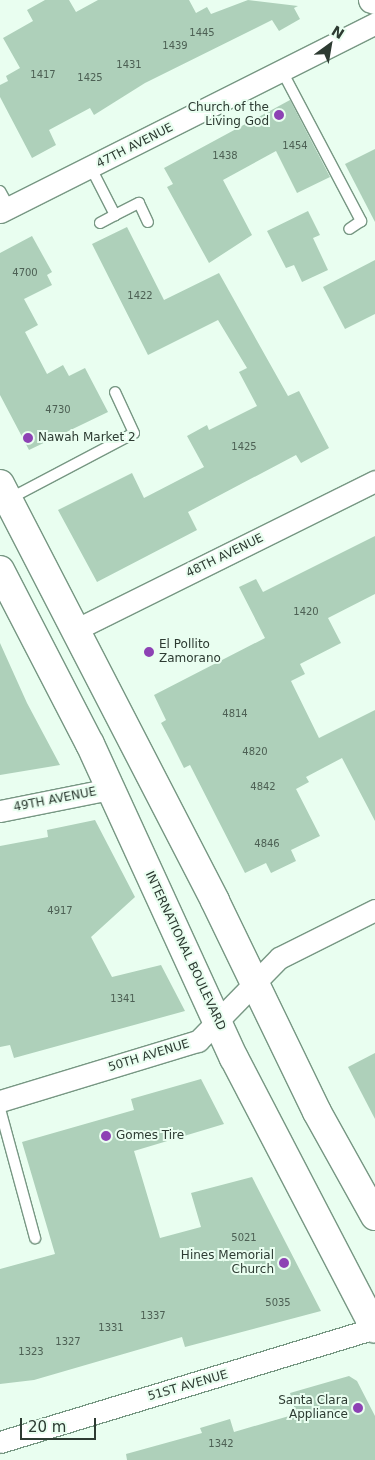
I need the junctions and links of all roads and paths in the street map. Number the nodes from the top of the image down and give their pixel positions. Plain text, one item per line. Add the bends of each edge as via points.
1 (375, 23) edge
2 (282, 71) junction
3 (91, 168) junction
4 (3, 203) edge
5 (115, 215) junction
6 (148, 222) dead end
7 (100, 223) dead end
8 (348, 229) dead end
9 (115, 392) dead end
10 (375, 480) edge
11 (4, 492) edge
12 (0, 570) edge
13 (75, 630) junction
14 (110, 788) junction
15 (0, 811) edge
16 (375, 910) edge
17 (254, 984) junction
18 (218, 1021) junction
19 (0, 1101) edge
20 (0, 1109) edge
21 (375, 1216) edge
22 (35, 1238) dead end
23 (375, 1328) edge
24 (0, 1442) edge

1 - 2 street, 47TH AVENUE
2 - 3 street, 47TH AVENUE
2 - 8 lane via 361,221
3 - 4 street, 47TH AVENUE
3 - 5 lane
5 - 6 lane via 139,203
5 - 7 lane
9 - 11 lane via 134,433
10 - 13 street, 48TH AVENUE
11 - 13 main road
12 - 14 main road, INTERNATIONAL BOULEVARD
13 - 17 main road
14 - 15 street, 49TH AVENUE
14 - 18 main road, INTERNATIONAL BOULEVARD
16 - 17 street, 50TH AVENUE via 279,958
17 - 18 street, 50TH AVENUE
17 - 21 main road via 351,1179
18 - 19 street, 50TH AVENUE via 198,1042
18 - 23 main road, INTERNATIONAL BOULEVARD
20 - 22 lane
23 - 24 street, 51ST AVENUE

